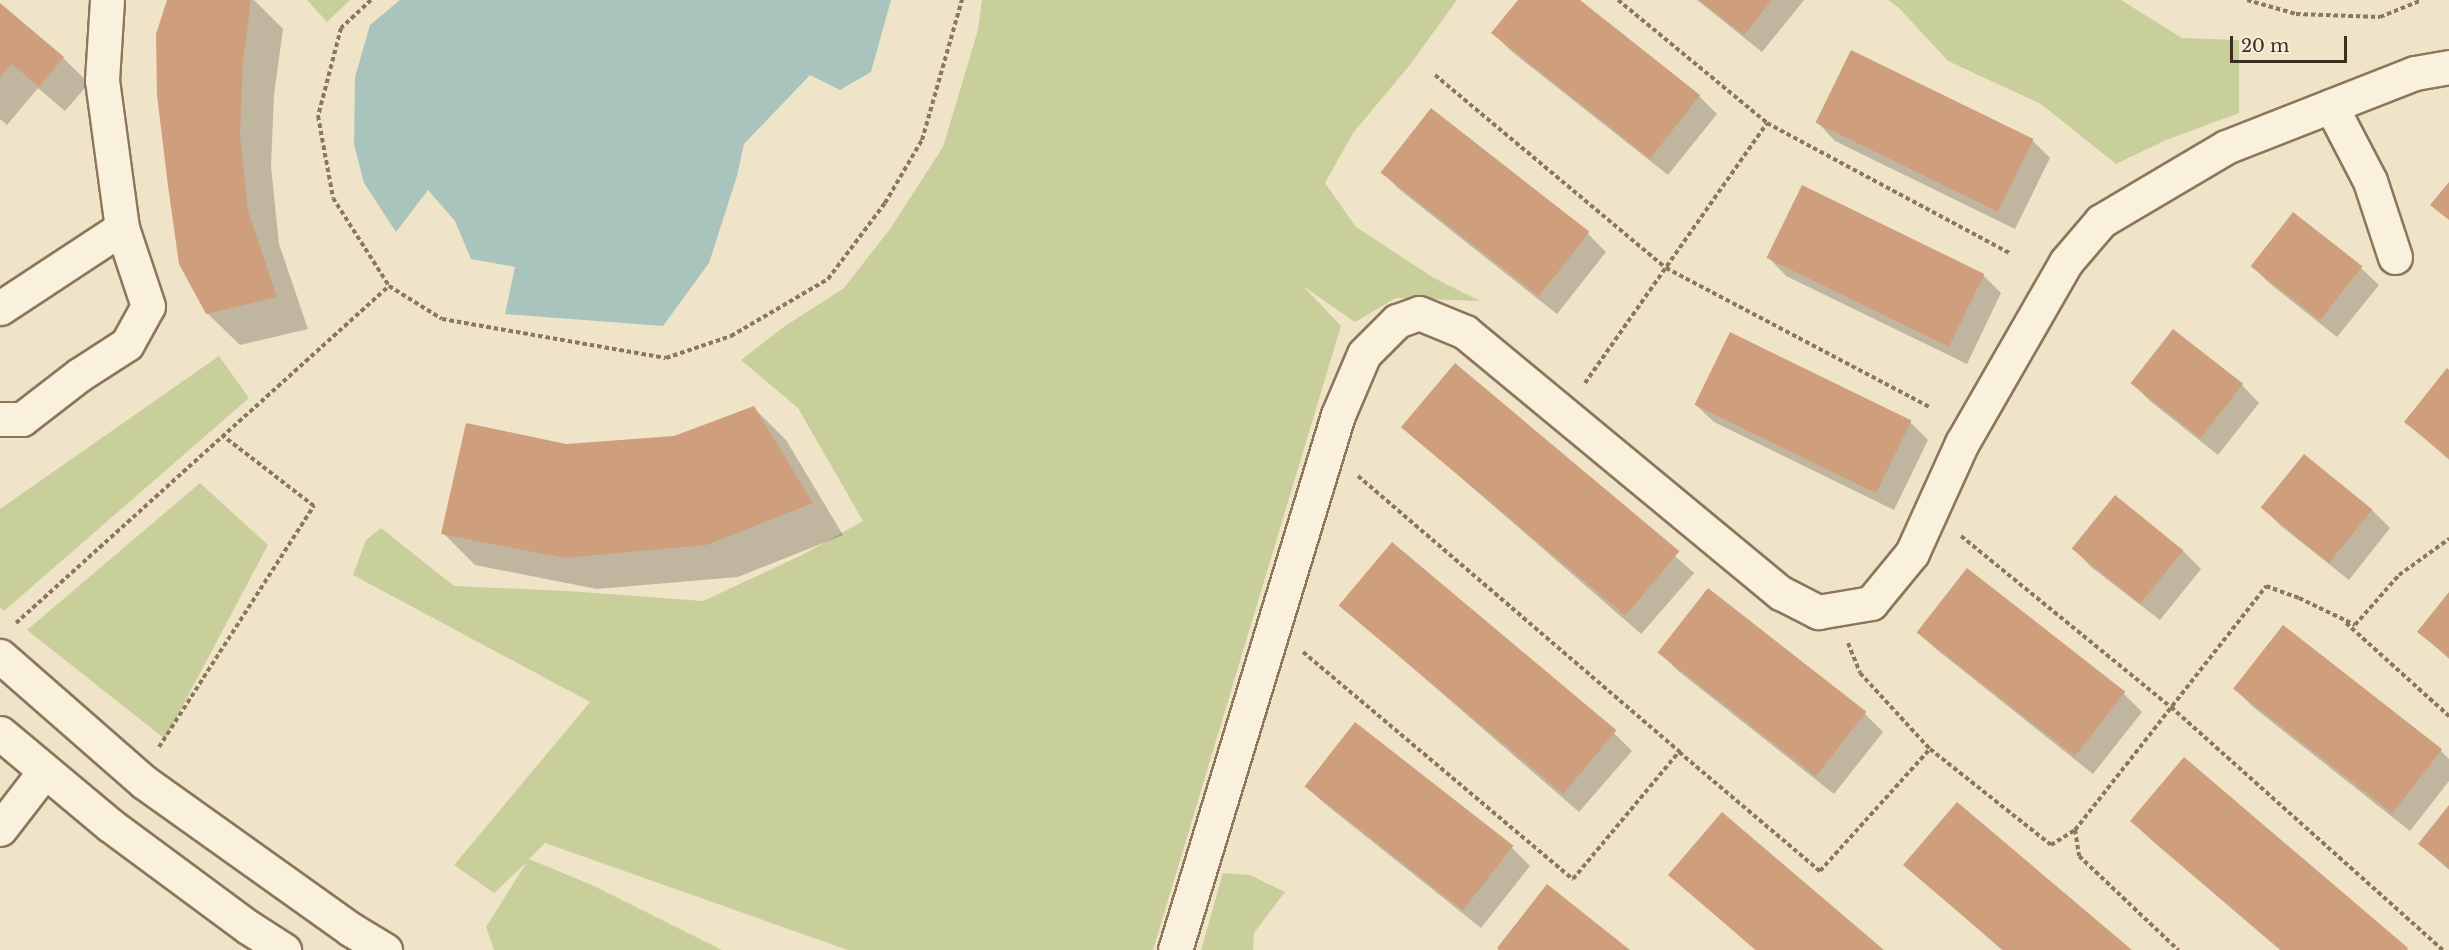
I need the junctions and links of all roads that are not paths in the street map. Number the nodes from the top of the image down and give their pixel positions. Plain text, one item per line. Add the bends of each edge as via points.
1 (106, 0) edge
2 (2449, 67) edge
3 (2331, 106) junction
4 (122, 228) junction
5 (2396, 257) dead end
6 (0, 308) edge
7 (0, 419) edge
8 (4, 643) edge
9 (0, 733) edge
10 (44, 772) junction
11 (0, 829) edge
12 (284, 950) edge
13 (386, 950) edge
14 (1175, 950) edge

1 - 4 street via 102,80
2 - 3 street via 2415,73
3 - 5 street via 2370,181
3 - 14 street via 2226,147 2101,222 2066,262 1962,443 1912,553 1871,603 1818,612 1782,593 1465,332 1419,313 1397,321 1364,354 1338,415
4 - 6 street
4 - 7 street via 148,306 127,344 22,419
8 - 13 street via 144,782 350,929
9 - 10 street
10 - 11 street
10 - 12 street

